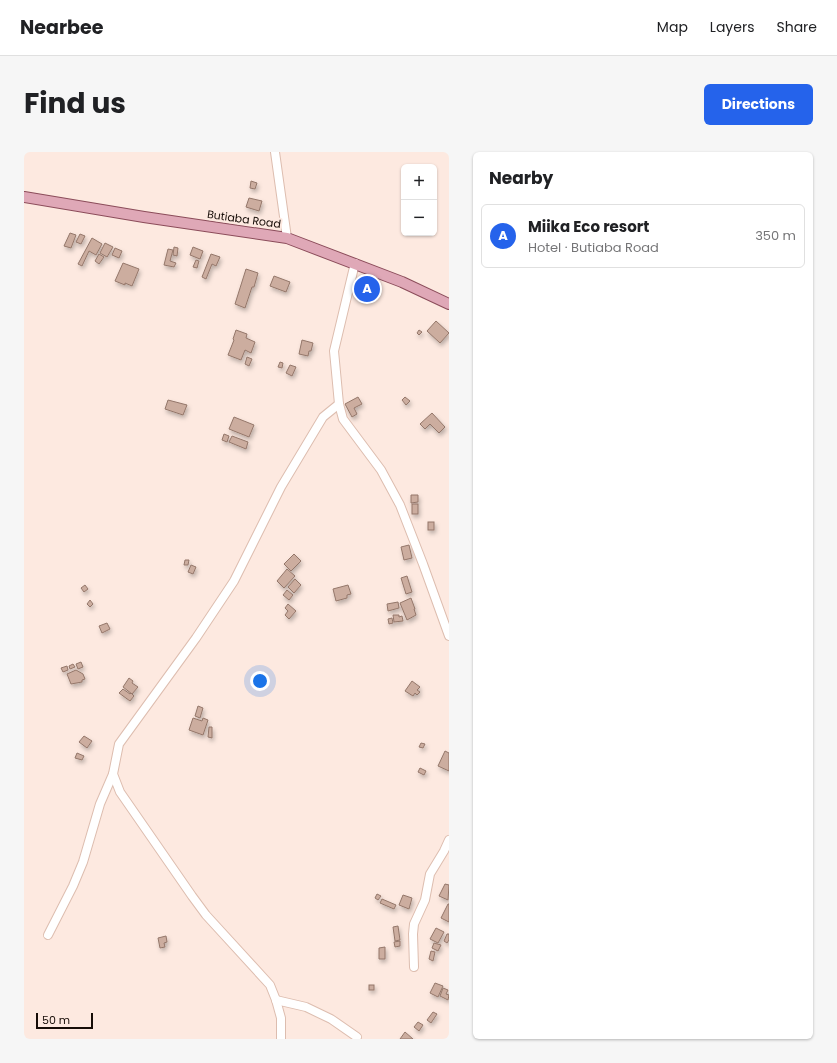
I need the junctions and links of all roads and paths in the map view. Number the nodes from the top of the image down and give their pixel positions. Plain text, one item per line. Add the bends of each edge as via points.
1 (274, 152) edge
2 (24, 197) edge
3 (287, 238) junction
4 (355, 263) junction
5 (449, 304) edge
6 (339, 404) junction
7 (449, 636) edge
8 (113, 774) junction
9 (449, 840) edge
10 (48, 935) dead end
11 (414, 967) dead end
12 (276, 1000) junction
13 (357, 1037) dead end
14 (281, 1039) edge

1 - 3 street
2 - 3 main road, Butiaba Road
3 - 4 main road, Butiaba Road
4 - 5 main road, Butiaba Road
4 - 6 street via 334,351
6 - 7 street via 343,419 381,470 400,505
6 - 8 street via 323,417 281,487 234,581 119,744
8 - 10 street via 100,804 83,862
8 - 12 street via 120,792 192,896 270,985
9 - 11 street via 430,874 425,900 414,924
12 - 13 street via 306,1007 331,1019
12 - 14 street via 281,1018

